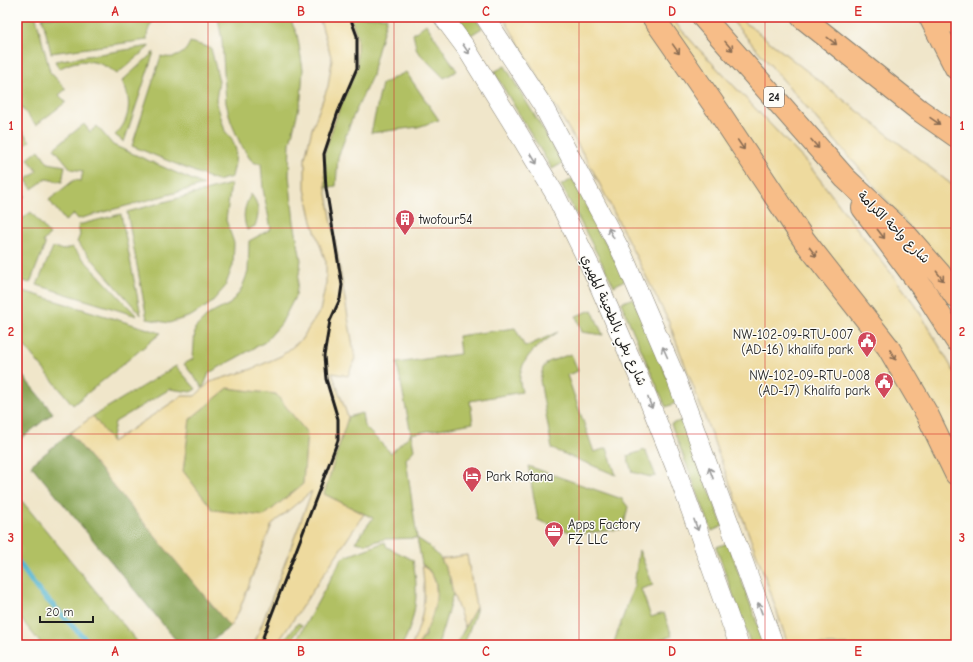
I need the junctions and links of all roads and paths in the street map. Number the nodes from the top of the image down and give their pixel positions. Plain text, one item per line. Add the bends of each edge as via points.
1 (443, 17) edge
2 (485, 17) edge
3 (653, 17) edge
4 (703, 17) edge
5 (802, 17) edge
6 (930, 17) edge
7 (948, 17) edge
8 (956, 23) edge
9 (956, 68) edge
10 (956, 136) edge
11 (845, 178) junction
12 (956, 297) edge
13 (956, 340) edge
14 (956, 474) edge
15 (739, 645) edge
16 (774, 645) edge

1 -> 15 street, شارع بطي بالطحينة المهيري via 466,48 514,124 555,194 594,274 676,469
16 -> 2 street via 678,381 622,253 543,106
3 -> 14 highway via 804,240 888,347 927,414
4 -> 11 highway, 24
5 -> 10 highway via 918,110
6 - 9 highway
7 - 8 highway
11 -> 12 highway, شارع واحة الكرامة / 24 via 906,235
11 -> 13 highway via 868,217 924,290

